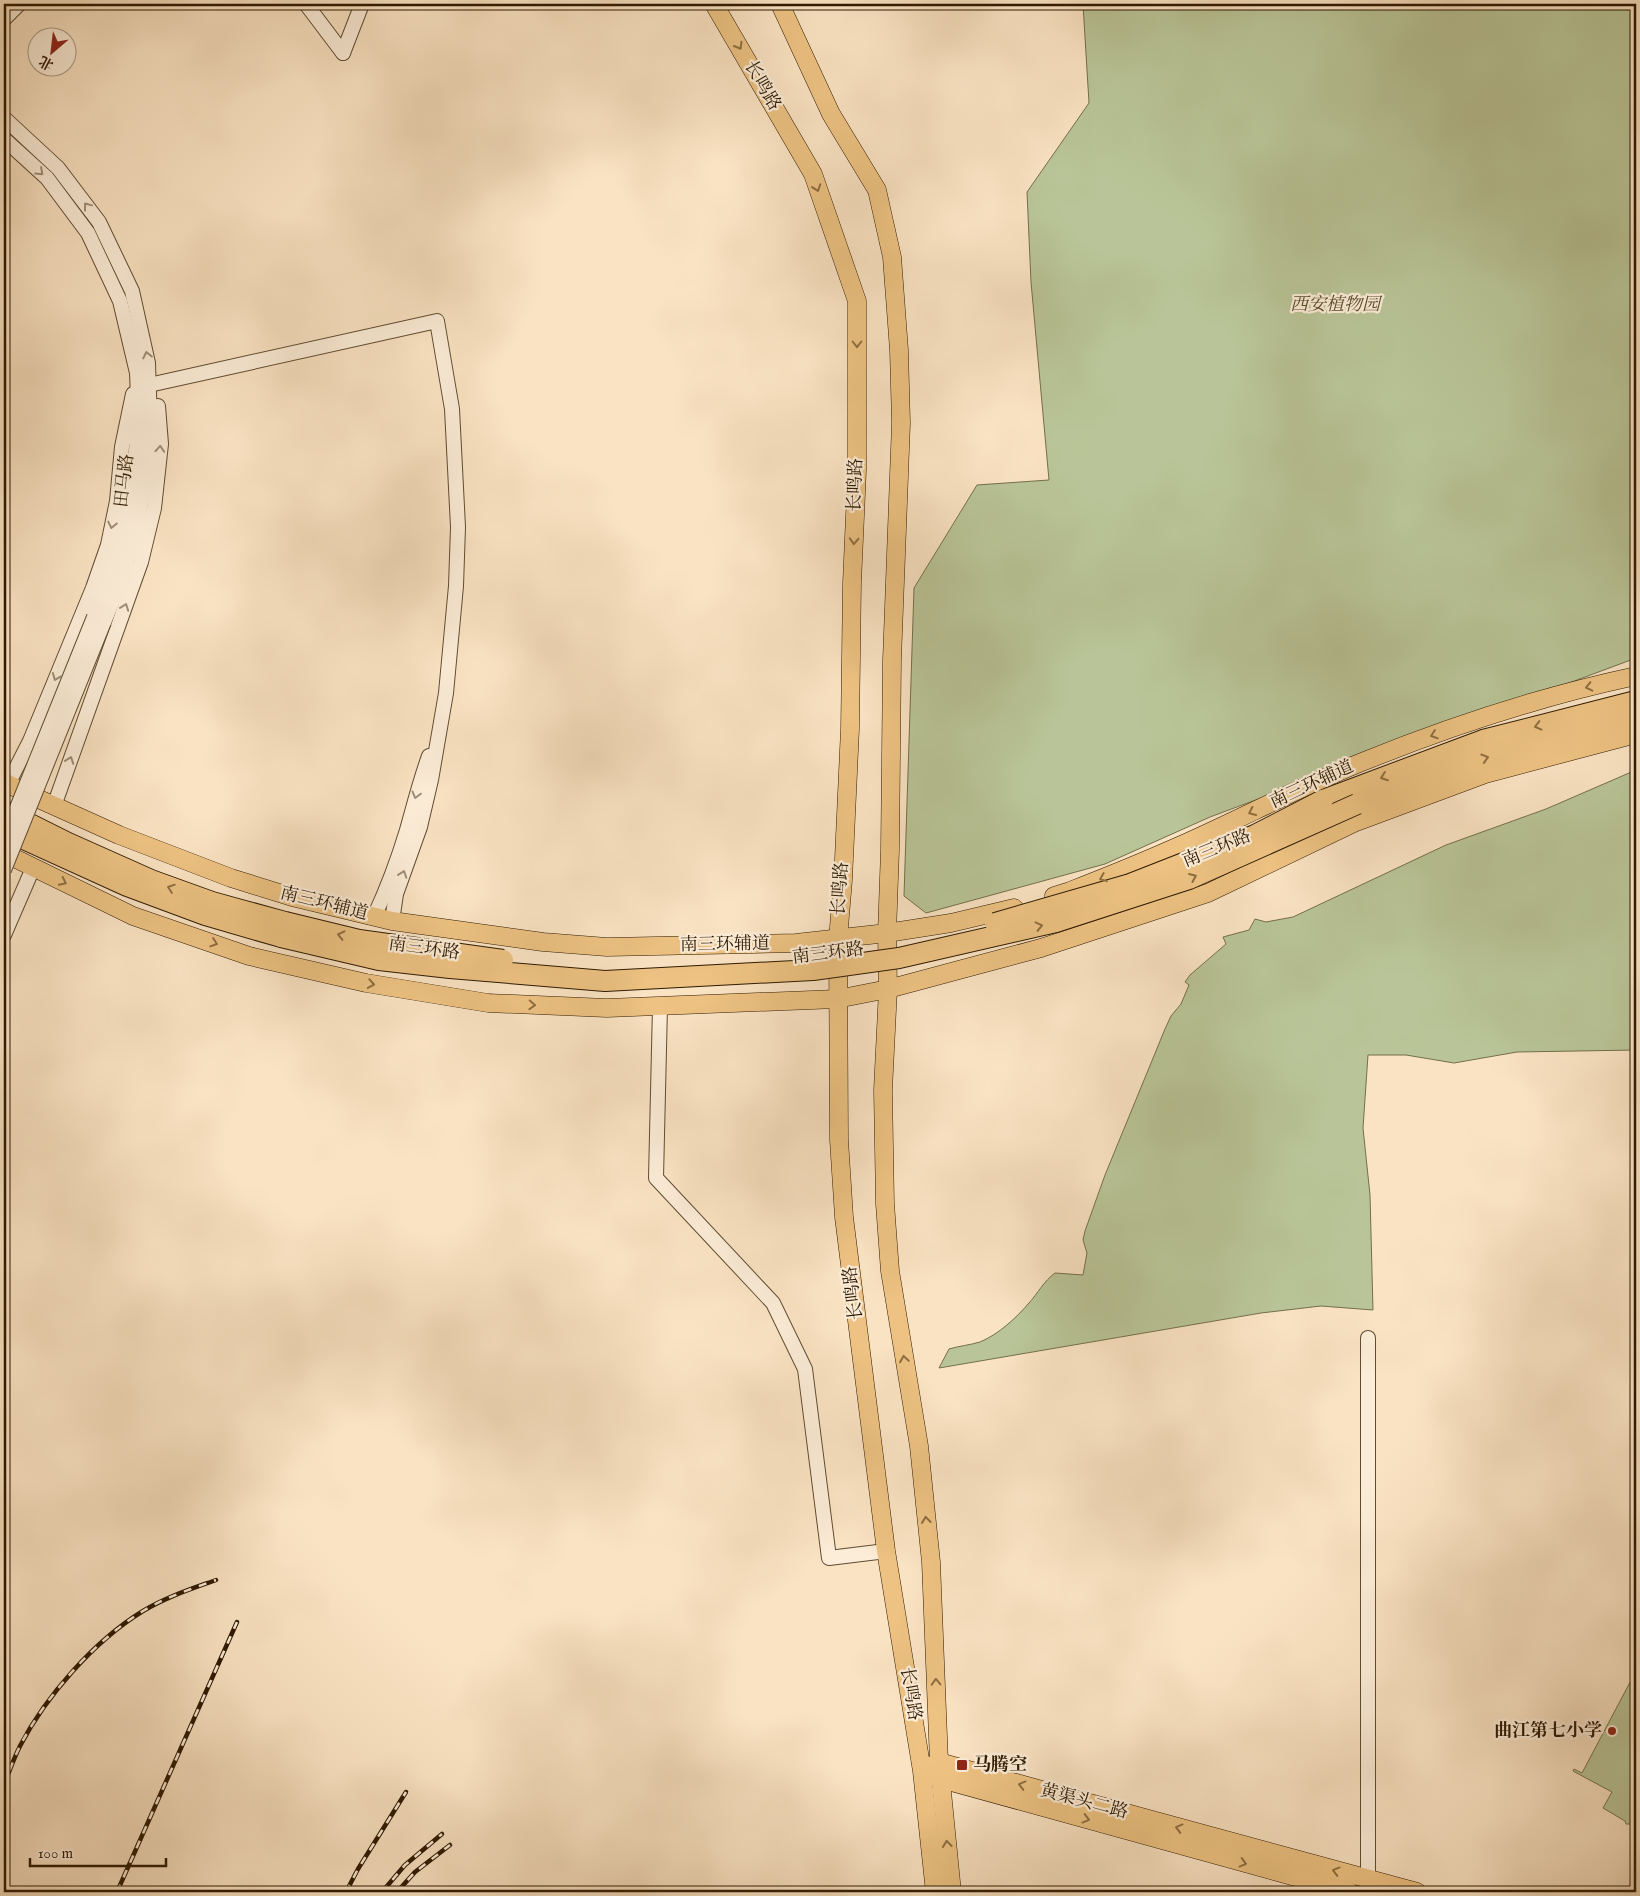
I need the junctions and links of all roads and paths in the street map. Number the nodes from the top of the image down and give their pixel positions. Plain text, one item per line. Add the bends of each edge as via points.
1 (19, 4) edge
2 (306, 4) edge
3 (362, 4) edge
4 (714, 4) edge
5 (780, 4) edge
6 (4, 19) edge
7 (4, 118) edge
8 (4, 139) edge
9 (137, 374) junction
10 (153, 384) junction
11 (99, 620) junction
12 (1636, 676) edge
13 (1636, 701) edge
14 (1636, 718) edge
15 (438, 732) junction
16 (1636, 734) edge
17 (6, 783) edge
18 (54, 806) junction
19 (4, 810) edge
20 (4, 830) edge
21 (4, 840) edge
22 (4, 853) edge
23 (33, 868) junction
24 (4, 870) edge
25 (374, 917) junction
26 (392, 921) junction
27 (283, 930) junction
28 (886, 933) junction
29 (4, 934) edge
30 (838, 938) junction
31 (888, 989) junction
32 (837, 999) junction
33 (660, 1006) junction
34 (1368, 1338) dead end
35 (886, 1551) junction
36 (940, 1770) junction
37 (922, 1771) junction
38 (1368, 1886) edge
39 (935, 1892) edge
40 (952, 1892) edge
41 (1350, 1892) edge
42 (1417, 1892) edge

1 - 6 street
2 - 3 street via 343,53
4 -> 30 main road, 长鸣路 via 813,174 857,301 857,471 850,729
5 - 28 main road, 长鸣路 via 831,114 876,190 892,258 901,423
10 -> 7 street, 田马路 via 132,290 99,222 58,168
8 -> 9 street, 田马路 via 47,178 88,233 120,301
9 - 11 street, 田马路 via 139,421 132,488 122,542
9 -> 17 street via 122,447 117,501 108,545 37,723
10 - 11 street, 田马路 via 145,477 136,534 118,588
10 - 15 street via 437,321 452,409 458,528 452,640
18 -> 10 street via 141,562 154,508 160,444
11 - 21 street, 田马路, bridge
11 - 24 street, 田马路, bridge
12 -> 28 main road, 南三环辅道 via 1567,692 1428,736 1070,891 1009,910
13 -> 27 highway, 南三环路, bridge via 1483,740 1323,800 1255,835 1130,884 986,925 890,946 741,964 618,968 497,959
27 -> 14 highway, 南三环路, bridge via 379,960 605,981 814,970 899,958 1056,922 1189,880 1357,804 1484,758
15 -> 25 street via 388,888
26 -> 15 street via 396,894 420,827
16 - 31 main road via 1485,774 1356,822 1208,893 1041,948
17 - 18 main road, 南三环辅道
18 - 25 main road, 南三环辅道 via 231,878
27 -> 19 highway, 南三环路 via 151,880
20 - 27 highway, 南三环路 via 127,886 205,915
22 - 23 main road
23 - 29 street
23 -> 33 main road via 142,919 249,956 366,984 488,1003 607,1008
25 - 26 main road, 南三环辅道
26 - 30 main road, 南三环辅道 via 544,942 607,947 756,945
28 - 30 main road, 南三环辅道
28 - 31 main road, 长鸣路
30 - 32 main road, 长鸣路
31 - 32 main road
36 -> 31 main road, 长鸣路 via 931,1562 919,1446 890,1271 885,1204 883,1090
32 - 33 main road
32 - 35 main road, 长鸣路 via 839,1140 844,1216
33 - 35 street via 656,1178 773,1303 806,1370 829,1558
34 - 38 street
35 - 37 main road, 长鸣路
36 - 37 main road
38 -> 36 main road, 黄渠头二路
40 -> 36 main road, 长鸣路
36 -> 41 main road, 黄渠头二路
37 - 39 main road, 长鸣路
38 - 42 main road, 黄渠头二路

